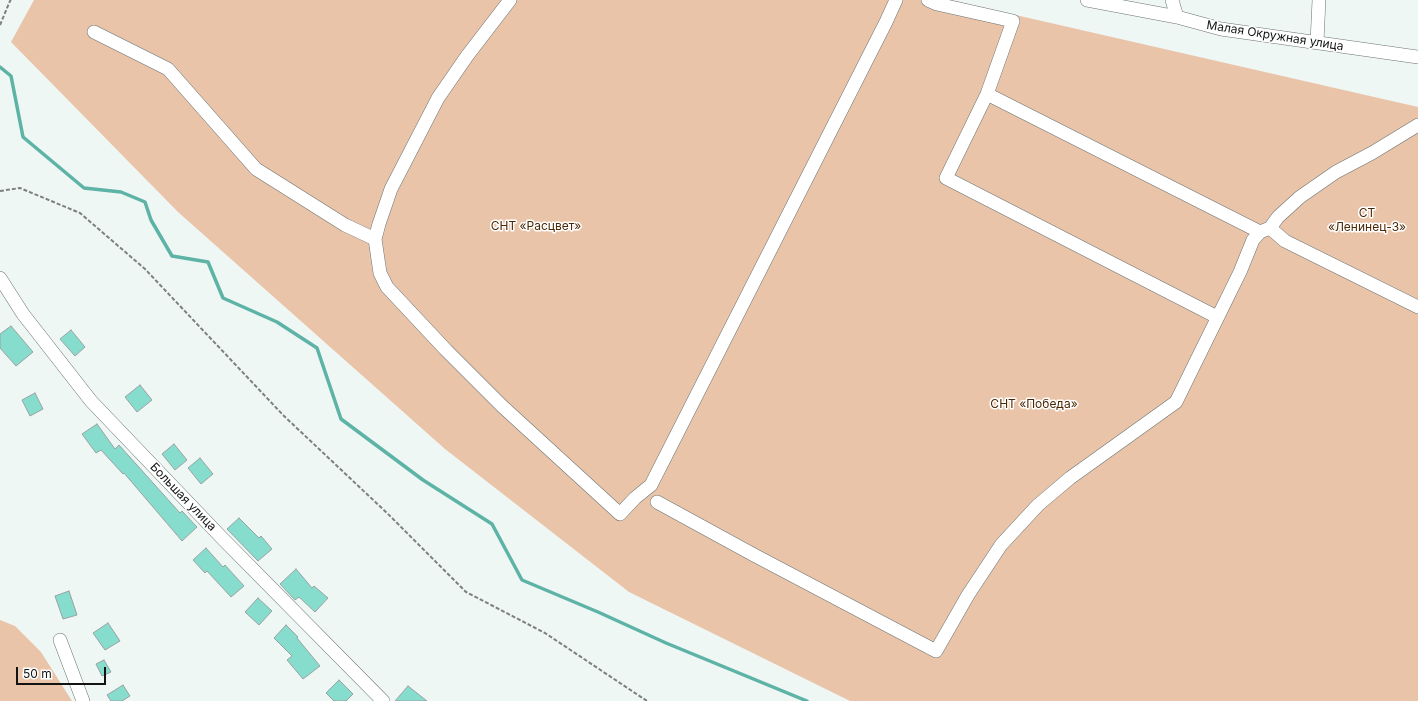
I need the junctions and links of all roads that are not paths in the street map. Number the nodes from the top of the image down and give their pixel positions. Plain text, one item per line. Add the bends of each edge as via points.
1 (510, 0) edge
2 (896, 0) edge
3 (928, 0) edge
4 (1087, 0) edge
5 (1172, 0) edge
6 (1319, 0) edge
7 (1177, 17) junction
8 (94, 32) dead end
9 (1317, 42) junction
10 (1417, 56) edge
11 (987, 94) junction
12 (1418, 125) edge
13 (1265, 230) junction
14 (375, 239) junction
15 (0, 278) edge
16 (1418, 307) edge
17 (1217, 317) junction
18 (657, 502) dead end
19 (60, 640) dead end
20 (83, 701) edge
21 (383, 701) edge

1 - 14 street via 438,98 391,189
2 - 14 street via 651,485 620,514 502,406 387,287 380,273
3 - 11 street via 1013,21
4 - 7 street, Малая Окружная улица
5 - 7 street
6 - 9 street
7 - 9 street, Малая Окружная улица via 1221,29
8 - 14 street via 168,69 256,169 344,224
9 - 10 street, Малая Окружная улица
11 - 13 street
11 - 17 street via 946,178
12 - 13 street via 1336,172 1300,197
13 - 16 street
13 - 17 street via 1253,240
15 - 21 street, Большая улица via 23,314 91,401
17 - 18 street via 1176,402 1070,478 1038,505 1001,545 936,650
19 - 20 street

